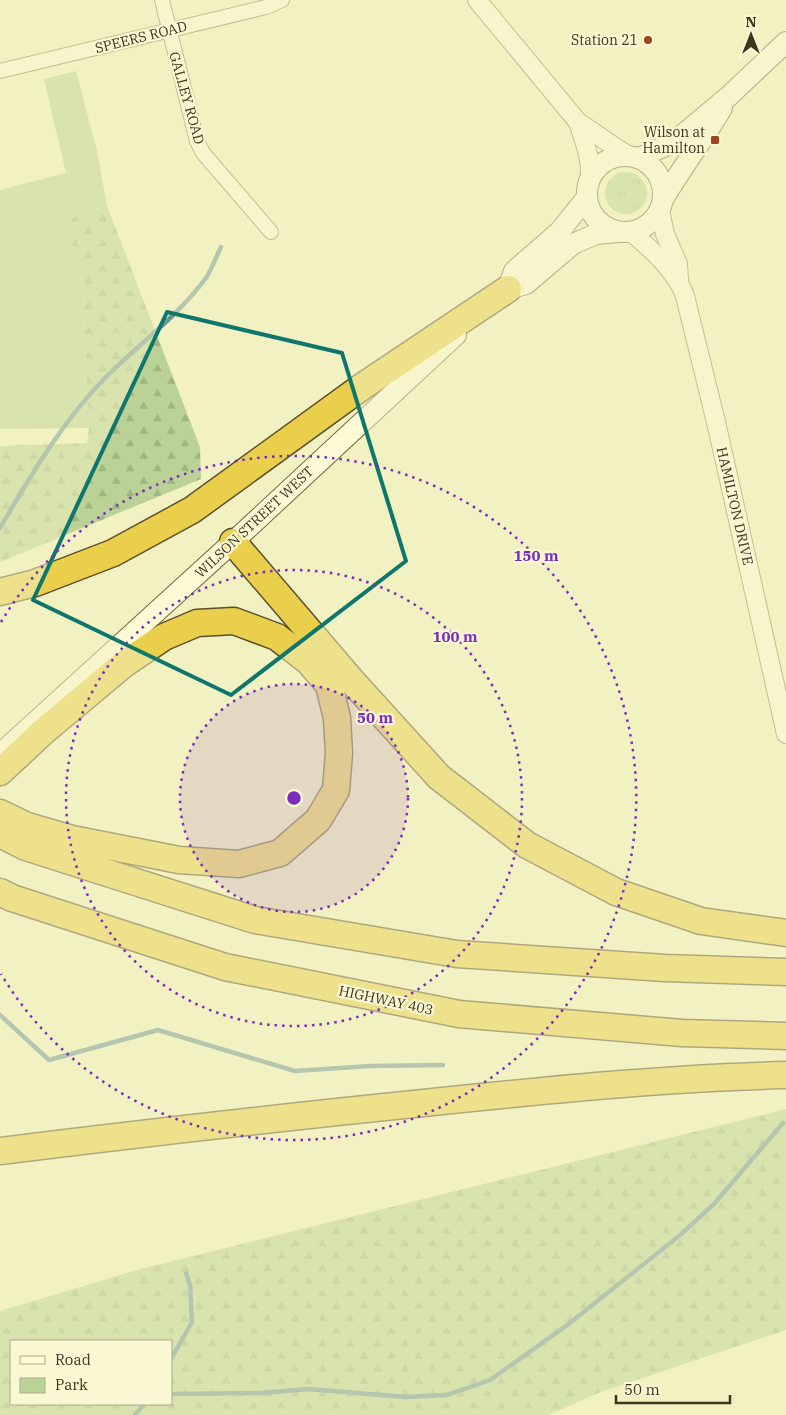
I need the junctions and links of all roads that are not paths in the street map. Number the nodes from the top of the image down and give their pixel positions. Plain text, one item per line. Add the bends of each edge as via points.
1 (162, 0) edge
2 (282, 0) edge
3 (477, 0) edge
4 (169, 31) junction
5 (786, 42) edge
6 (0, 71) edge
7 (729, 96) junction
8 (578, 122) junction
9 (635, 157) junction
10 (589, 188) junction
11 (662, 204) junction
12 (271, 232) dead end
13 (625, 232) junction
14 (679, 280) junction
15 (508, 288) junction
16 (233, 542) junction
17 (0, 592) edge
18 (786, 734) edge
19 (2, 761) edge
20 (0, 813) edge
21 (0, 834) edge
22 (4, 894) edge
23 (786, 933) edge
24 (786, 972) edge
25 (786, 1036) edge
26 (786, 1075) edge
27 (0, 1151) edge

1 - 4 street, GALLEY ROAD
2 - 4 street, SPEERS ROAD
3 - 8 street
4 - 6 street, SPEERS ROAD
4 - 12 street, GALLEY ROAD via 203,154
5 - 7 main road
7 - 9 main road via 674,142
7 - 11 main road
8 - 9 street via 608,144
8 - 10 street via 588,148
9 - 10 main road via 618,156 607,160 597,168
9 - 11 main road via 650,164 658,174 663,185
10 - 13 main road via 590,209 597,219 606,227
10 - 15 main road, WILSON STREET WEST via 560,230 514,271
11 - 13 main road via 653,220 643,228
11 - 14 street, HAMILTON DRIVE via 665,234 678,264
13 - 14 street, HAMILTON DRIVE via 650,248
13 - 15 main road, WILSON STREET WEST via 596,234 572,244 526,284
14 - 18 street, HAMILTON DRIVE via 697,341
15 - 16 main road, WILSON STREET WEST
15 - 17 highway via 363,386 192,510 113,553 35,583
16 - 19 main road, WILSON STREET WEST
16 - 23 highway via 439,777 528,845 616,892 701,921
19 - 20 highway via 44,731 124,664 164,637 197,623 234,622 277,637 308,661 329,685 337,718 336,790 318,820 280,853 239,864 179,860 72,839 27,826
21 - 24 highway via 26,848 255,920 457,954 665,968
22 - 25 highway, HIGHWAY 403 via 225,966 459,1014 682,1033
26 - 27 highway via 526,1092 196,1126

